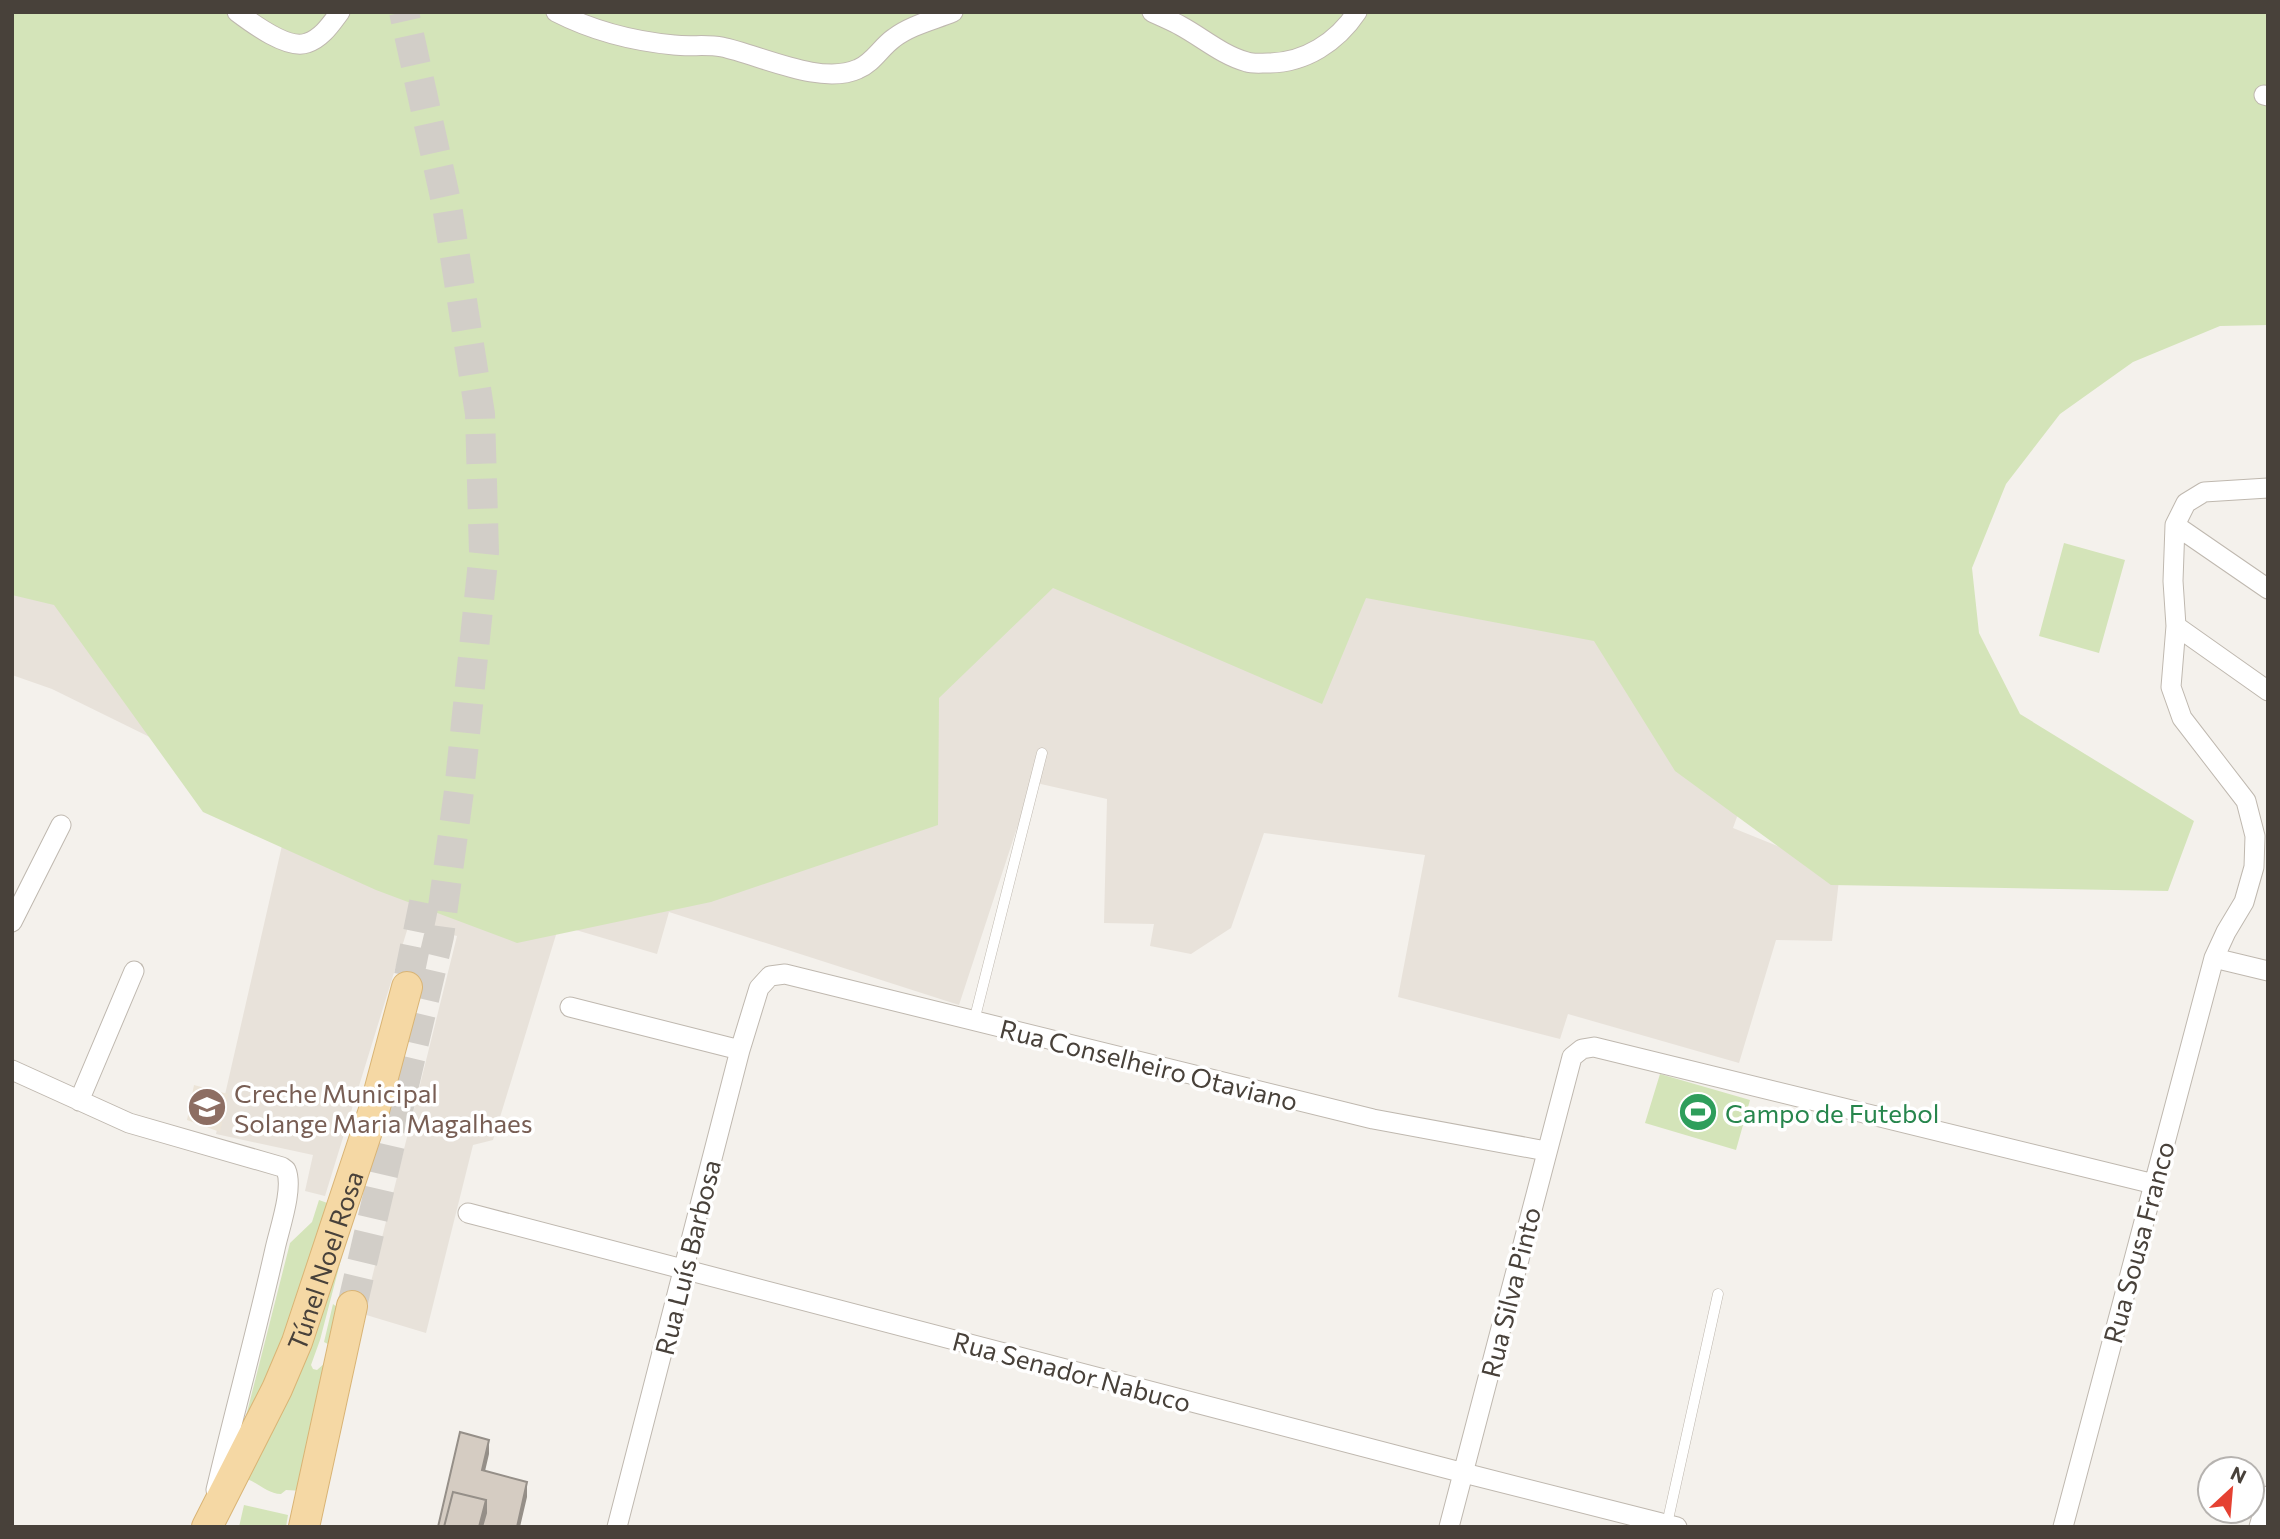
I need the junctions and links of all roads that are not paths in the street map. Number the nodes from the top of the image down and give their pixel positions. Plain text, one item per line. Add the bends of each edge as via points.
1 (237, 12) edge
2 (340, 12) edge
3 (556, 12) edge
4 (953, 12) edge
5 (1152, 12) edge
6 (1357, 12) edge
7 (2268, 488) edge
8 (2175, 525) junction
9 (2268, 589) edge
10 (2176, 626) junction
11 (2268, 691) edge
12 (1042, 754) dead end
13 (61, 825) dead end
14 (12, 922) edge
15 (2214, 958) junction
16 (134, 971) dead end
17 (2268, 971) edge
18 (407, 987) tunnel mouth
19 (759, 988) joint
20 (570, 1007) dead end
21 (974, 1022) junction
22 (740, 1050) junction
23 (12, 1070) edge
24 (79, 1101) junction
25 (1546, 1151) junction
26 (2154, 1184) junction
27 (468, 1213) dead end
28 (684, 1270) junction
29 (1717, 1294) dead end
30 (352, 1306) tunnel mouth
31 (1464, 1474) junction
32 (2268, 1496) edge
33 (208, 1523) edge
34 (1672, 1525) edge
35 (304, 1527) edge
36 (617, 1527) edge
37 (1449, 1527) edge
38 (2063, 1527) edge
39 (2259, 1527) edge

1 - 2 street via 287,42 306,44 324,33
3 - 4 street via 628,39 719,46 810,72 838,74 858,69 913,27
5 - 6 street via 1249,63 1282,63 1307,56 1333,40
7 - 8 street via 2204,492 2186,503
8 - 9 street
8 - 10 street, Rua Sousa Franco
10 - 11 street
10 - 15 street, Rua Sousa Franco via 2171,687 2182,718 2246,801 2255,836 2255,867 2244,902
12 - 21 lane
13 - 14 street
15 - 17 street
15 - 26 street, Rua Sousa Franco
16 - 24 street
18 - 33 main road, Túnel Noel Rosa via 375,1107 297,1342
19 - 21 street, Rua Conselheiro Otaviano via 770,976 785,974
19 - 22 street, Rua Luís Barbosa
20 - 22 street
21 - 25 street, Rua Conselheiro Otaviano via 1373,1119
22 - 28 street, Rua Luís Barbosa
23 - 24 street
24 - 33 street via 129,1123 282,1167 288,1174 257,1331
25 - 26 street, Rua Silva Pinto via 1572,1057 1581,1049 1594,1047
25 - 31 street, Rua Silva Pinto
26 - 38 street, Rua Sousa Franco
27 - 28 street, Rua Senador Nabuco
28 - 31 street, Rua Senador Nabuco
28 - 36 street, Rua Luís Barbosa
29 - 34 lane
30 - 35 main road, Túnel Noel Rosa
31 - 34 street, Rua Senador Nabuco
31 - 37 street, Rua Silva Pinto
32 - 39 street

